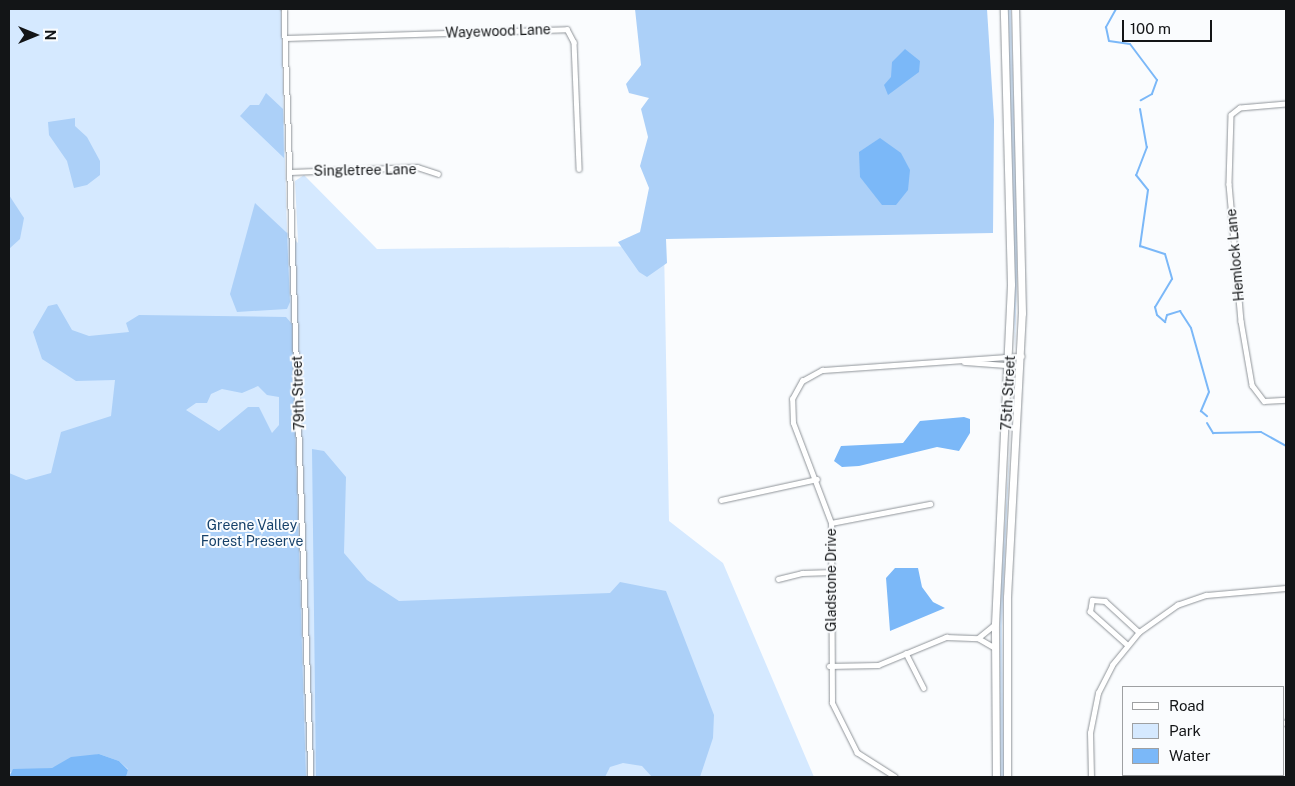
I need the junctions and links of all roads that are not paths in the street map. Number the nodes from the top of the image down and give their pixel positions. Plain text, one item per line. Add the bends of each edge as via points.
1 (284, 9) edge
2 (1004, 9) edge
3 (1015, 9) edge
4 (286, 38) junction
5 (1286, 104) edge
6 (579, 169) dead end
7 (290, 172) junction
8 (438, 174) dead end
9 (1010, 356) junction
10 (1022, 356) junction
11 (964, 362) junction
12 (1010, 366) junction
13 (1021, 366) junction
14 (1286, 400) edge
15 (817, 479) junction
16 (721, 500) dead end
17 (930, 504) dead end
18 (831, 523) junction
19 (832, 572) junction
20 (778, 579) dead end
21 (1286, 588) edge
22 (995, 624) junction
23 (1139, 632) junction
24 (978, 638) junction
25 (1127, 645) junction
26 (994, 648) junction
27 (906, 653) junction
28 (830, 666) junction
29 (924, 688) dead end
30 (310, 777) edge
31 (895, 777) edge
32 (996, 777) edge
33 (1008, 777) edge
34 (1091, 777) edge

1 - 4 street, 79th Street
2 - 9 main road, 75th Street
3 - 10 main road, 75th Street
4 - 6 street, Wayewood Lane via 567,29 574,42
4 - 7 street, 79th Street
5 - 14 street, Hemlock Lane via 1234,110 1230,125 1229,184 1242,330 1258,399
7 - 8 street, Singletree Lane via 417,168
7 - 30 street, 79th Street
9 - 10 street, Gladstone Drive
9 - 11 street, Gladstone Drive via 972,357
9 - 12 main road, 75th Street
10 - 13 main road, 75th Street
11 - 12 street, Gladstone Drive
11 - 15 street, Gladstone Drive via 822,370 802,381 792,399 791,419
12 - 13 street, Gladstone Drive
12 - 22 main road, 75th Street
13 - 33 main road, 75th Street via 1007,607
15 - 16 street
15 - 18 street, Gladstone Drive
17 - 18 street
18 - 19 street, Gladstone Drive
19 - 20 street via 802,572
19 - 28 street, Gladstone Drive
21 - 23 street via 1206,595 1170,609
22 - 24 street
22 - 26 main road, 75th Street
23 - 25 street
23 - 25 street via 1105,602 1092,600 1090,612
24 - 26 street
24 - 27 street via 946,637
25 - 34 street via 1108,671 1095,702
26 - 32 main road, 75th Street
27 - 28 street via 878,666
27 - 29 street
28 - 31 street, Gladstone Drive via 832,704 857,753

